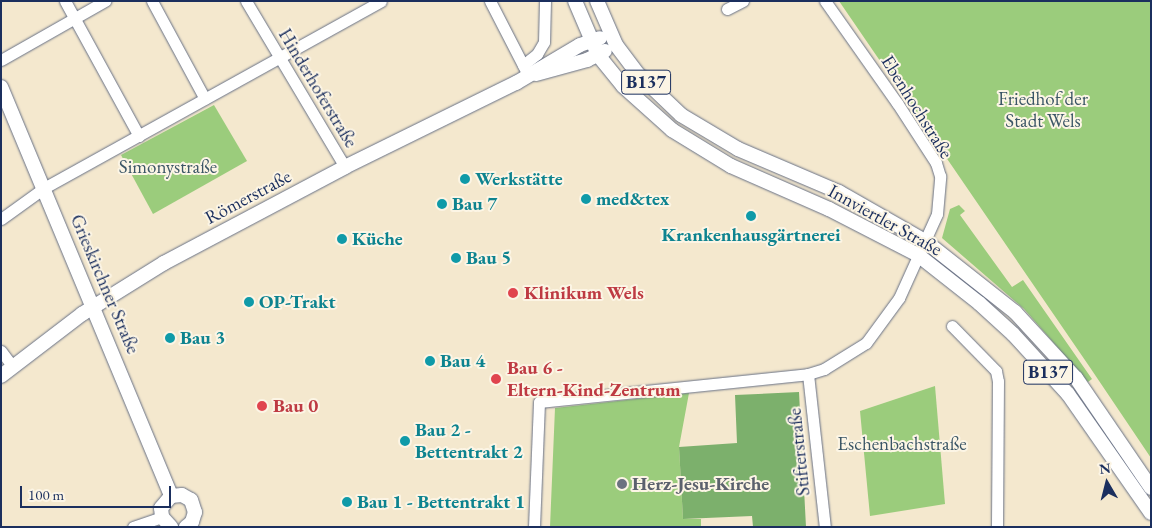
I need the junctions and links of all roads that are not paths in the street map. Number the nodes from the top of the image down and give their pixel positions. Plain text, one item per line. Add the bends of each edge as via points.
1 (65, 1) edge
2 (105, 1) edge
3 (152, 1) edge
4 (246, 1) edge
5 (382, 1) edge
6 (490, 1) edge
7 (545, 1) edge
8 (575, 1) edge
9 (597, 1) edge
10 (744, 1) edge
11 (826, 1) edge
12 (727, 9) dead end
13 (74, 18) junction
14 (592, 40) junction
15 (614, 40) junction
16 (598, 54) junction
17 (279, 58) junction
18 (1, 60) edge
19 (526, 70) junction
20 (1, 87) edge
21 (205, 99) junction
22 (139, 136) junction
23 (345, 167) junction
24 (44, 188) junction
25 (1, 219) edge
26 (925, 241) junction
27 (918, 255) junction
28 (94, 306) junction
29 (952, 326) dead end
30 (1, 351) edge
31 (13, 367) junction
32 (808, 374) junction
33 (1, 376) edge
34 (1151, 488) edge
35 (171, 496) junction
36 (1151, 514) edge
37 (166, 522) edge
38 (133, 527) edge
39 (186, 527) edge
40 (534, 527) edge
41 (825, 527) edge
42 (997, 527) edge

1 - 13 street
2 - 13 street
3 - 21 street
4 - 17 street, Hinderhoferstraße
5 - 17 street
6 - 19 street
7 - 19 street via 544,42
8 - 14 main road, Innviertler Straße / B137
9 - 15 main road, Innviertler Straße / B137
10 - 12 street
11 - 26 street, Ebenhochstraße via 936,163 940,200
13 - 18 street
13 - 22 street
14 - 15 main road, Römerstraße
14 - 16 main road, Innviertler Straße / B137
14 - 19 main road, Römerstraße
15 - 16 main road, Römerstraße
15 - 26 main road, Innviertler Straße / B137 via 661,98 703,129 738,149 839,192
16 - 19 main road, Römerstraße via 559,69
16 - 27 main road, Innviertler Straße / B137 via 649,113 693,145 730,166 830,209
17 - 21 street
17 - 23 street, Hinderhoferstraße
19 - 23 main road, Römerstraße
20 - 24 main road, Grieskirchner Straße
21 - 22 street
22 - 24 street
23 - 28 main road, Römerstraße via 164,263
24 - 25 street
24 - 28 main road, Grieskirchner Straße
26 - 27 street, Ebenhochstraße
26 - 34 main road, Innviertler Straße / B137 via 1008,306 1052,350 1076,378
27 - 32 street, Ebenhochstraße via 899,298 866,342 824,369
27 - 36 main road, Innviertler Straße / B137 via 1013,334 1068,394
28 - 31 main road, Römerstraße
28 - 35 main road, Grieskirchner Straße
29 - 42 street via 996,371
30 - 31 street
31 - 33 main road, Römerstraße
32 - 40 street, Ebenhochstraße via 539,402
32 - 41 street, Stifterstraße
35 - 37 main road via 161,508
35 - 39 main road via 182,495 194,506 192,522
37 - 38 street

